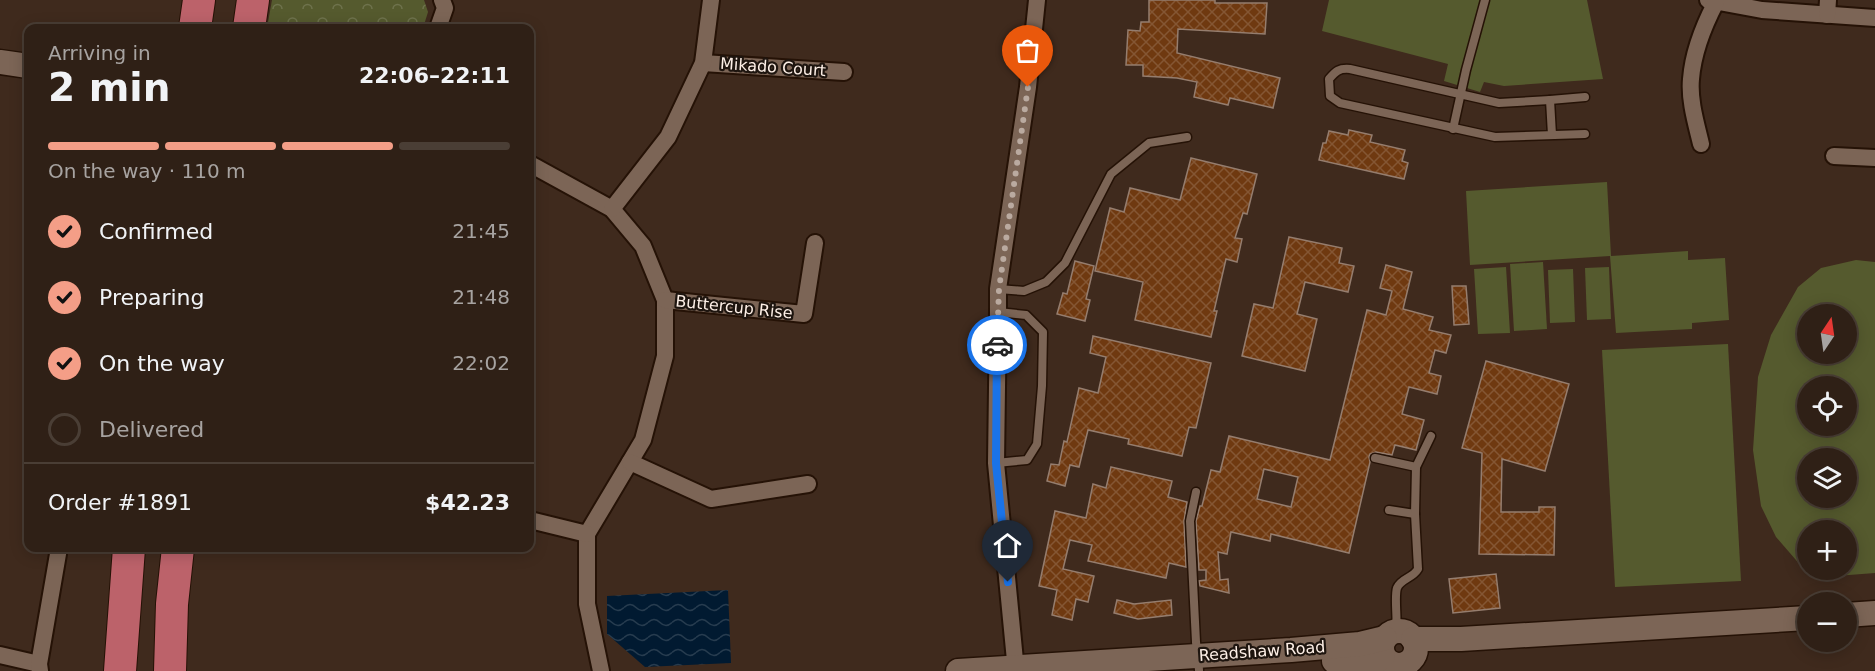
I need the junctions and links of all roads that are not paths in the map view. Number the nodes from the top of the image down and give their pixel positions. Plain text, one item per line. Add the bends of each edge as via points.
1 (253, 0) edge
2 (442, 0) edge
3 (711, 0) edge
4 (1037, 0) edge
5 (1485, 0) edge
6 (1712, 1) edge
7 (1827, 8) edge
8 (1875, 18) edge
9 (250, 24) edge
10 (439, 24) edge
11 (0, 46) edge
12 (24, 49) edge
13 (0, 62) edge
14 (703, 63) junction
15 (24, 65) edge
16 (844, 72) dead end
17 (1460, 95) junction
18 (1585, 98) dead end
19 (1550, 100) junction
20 (1453, 129) junction
21 (1585, 134) dead end
22 (1552, 135) junction
23 (1187, 137) dead end
24 (1701, 144) dead end
25 (1834, 156) dead end
26 (1875, 158) edge
27 (534, 166) edge
28 (612, 209) junction
29 (815, 243) dead end
30 (999, 289) junction
31 (665, 300) junction
32 (998, 312) junction
33 (1431, 436) dead end
34 (1376, 458) dead end
35 (630, 462) junction
36 (996, 463) junction
37 (1416, 467) junction
38 (808, 484) dead end
39 (1196, 492) dead end
40 (1389, 510) dead end
41 (1415, 514) junction
42 (534, 521) edge
43 (587, 534) junction
44 (129, 552) edge
45 (178, 552) edge
46 (58, 554) dead end
47 (1875, 614) edge
48 (1857, 615) edge
49 (1797, 619) edge
50 (1875, 627) edge
51 (1857, 628) edge
52 (1797, 631) edge
53 (1400, 654) edge
54 (0, 656) edge
55 (1193, 666) edge
56 (39, 668) edge
57 (1016, 669) edge
58 (120, 671) edge
59 (170, 671) edge
60 (601, 671) edge
61 (958, 671) edge

1 - 9 highway
2 - 10 street via 445,8
3 - 14 street
4 - 30 street
5 - 17 lane
6 - 7 street via 1762,10
6 - 24 street via 1691,79
7 - 8 street
11 - 12 street
13 - 15 street
14 - 16 street, Mikado Court
14 - 28 street via 668,137
17 - 19 lane via 1498,103
17 - 20 lane
17 - 20 lane via 1350,69 1341,68 1329,79 1330,96 1340,103
18 - 19 lane
19 - 22 lane
20 - 22 lane via 1495,137
21 - 22 lane
23 - 30 lane via 1149,143 1111,174 1065,263 1046,282 1024,291
25 - 26 street
27 - 28 street
28 - 31 street via 643,246
29 - 31 street, Buttercup Rise via 804,314
30 - 32 street
31 - 35 street via 665,356 643,440
32 - 36 street
32 - 36 lane via 1026,315 1043,332 1037,444 1027,460
33 - 37 lane
34 - 37 lane
35 - 38 street via 711,499
35 - 43 street
36 - 57 street
37 - 41 lane
39 - 55 lane via 1190,521
40 - 41 lane
41 - 53 lane via 1418,569 1397,588
42 - 43 street
43 - 60 street via 587,604
44 - 58 highway
45 - 59 highway
46 - 56 street
47 - 48 street
49 - 53 street, Readshaw Road via 1461,639
50 - 51 street
52 - 53 street, Readshaw Road via 1427,656
53 - 55 street, Readshaw Road via 1378,660
54 - 56 street
55 - 57 street, Readshaw Road
57 - 61 street, Readshaw Road

